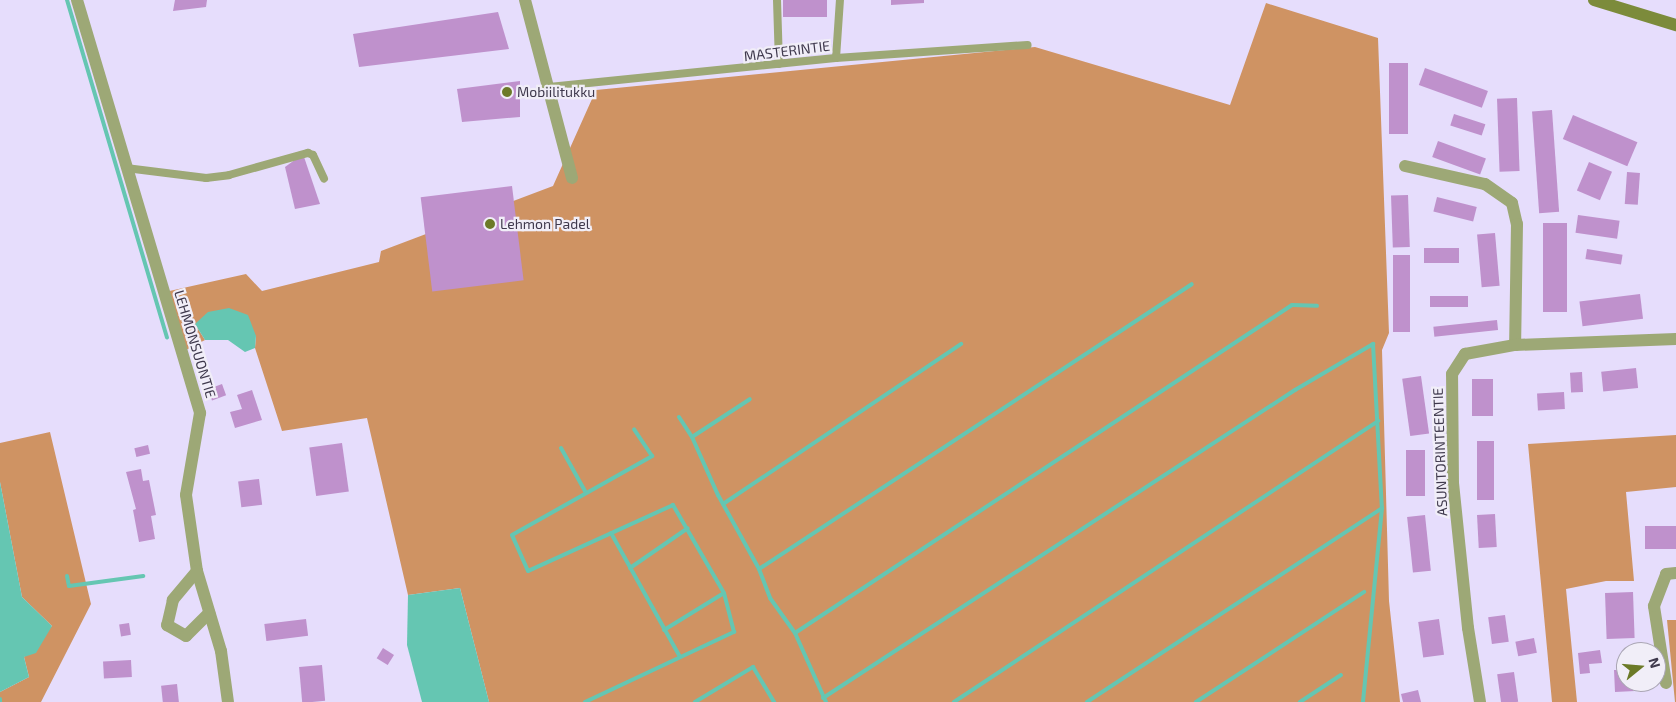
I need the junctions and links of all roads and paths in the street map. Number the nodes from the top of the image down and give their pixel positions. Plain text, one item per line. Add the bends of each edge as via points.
1 (77, 0) edge
2 (525, 0) edge
3 (776, 0) edge
4 (840, 0) edge
5 (1594, 0) edge
6 (1676, 25) edge
7 (1028, 45) dead end
8 (836, 58) junction
9 (779, 64) junction
10 (549, 87) junction
11 (1404, 166) dead end
12 (126, 168) junction
13 (572, 178) dead end
14 (324, 179) dead end
15 (1676, 340) edge
16 (1515, 345) junction
17 (197, 571) junction
18 (1676, 573) edge
19 (209, 614) junction
20 (1660, 642) edge
21 (228, 702) edge
22 (1480, 702) edge

1 - 12 street, LEHMONSUONTIE
2 - 10 street
3 - 9 lane
4 - 8 lane
5 - 6 street
7 - 8 lane, MASTERINTIE
8 - 9 lane, MASTERINTIE
9 - 10 lane, MASTERINTIE
10 - 13 street
11 - 16 street via 1485,184 1512,203 1517,224
12 - 14 lane via 206,178 229,175 308,153 313,155
12 - 17 street, LEHMONSUONTIE via 200,412 186,495
15 - 16 street, ASUNTORINTEENTIE
16 - 22 street, ASUNTORINTEENTIE via 1466,354 1452,374 1453,484 1468,628
17 - 19 street, LEHMONSUONTIE
17 - 19 street via 173,600 167,625 186,636
18 - 20 street via 1666,574 1654,606
19 - 21 street, LEHMONSUONTIE via 221,651

